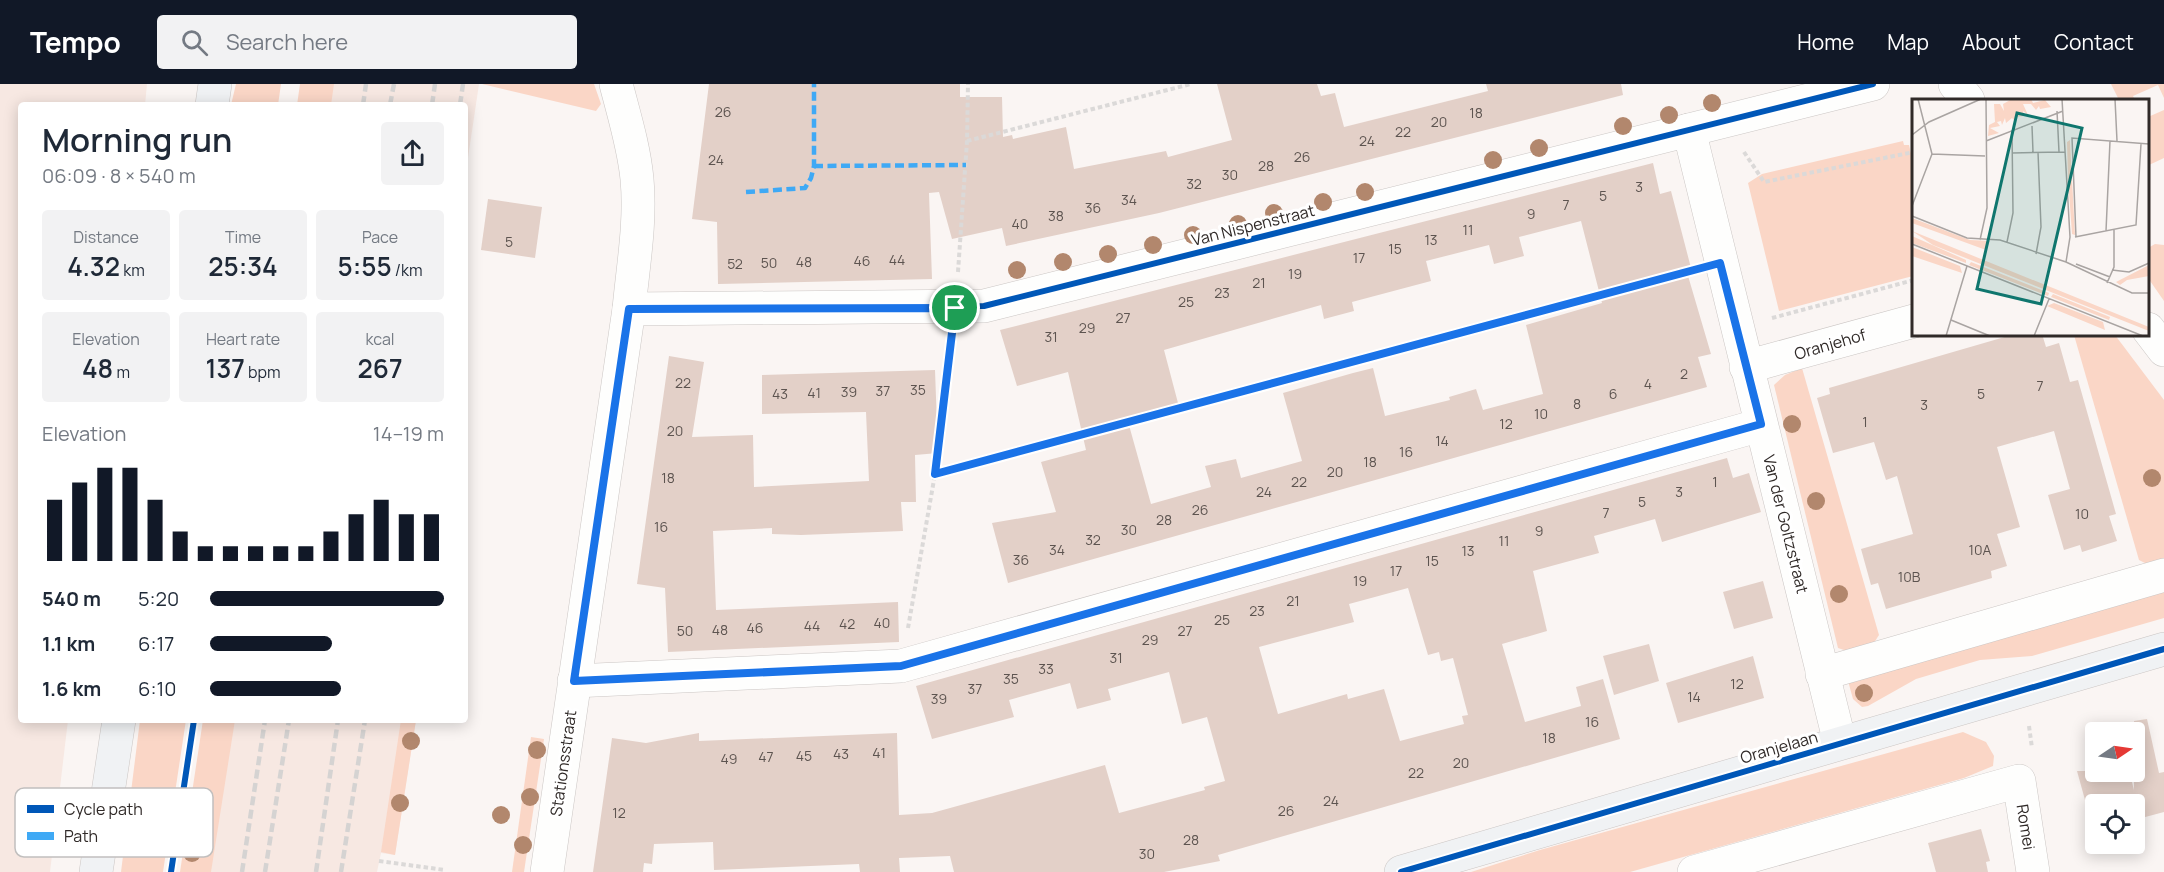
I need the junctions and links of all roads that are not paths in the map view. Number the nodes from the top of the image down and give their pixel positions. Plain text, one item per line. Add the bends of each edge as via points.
1 (215, 84) edge
2 (616, 84) edge
3 (1873, 84) edge
4 (1955, 84) edge
5 (1967, 99) edge
6 (212, 102) edge
7 (1689, 130) junction
8 (629, 309) junction
9 (1912, 322) edge
10 (2149, 330) edge
11 (2164, 350) edge
12 (1746, 367) junction
13 (1761, 424) junction
14 (2164, 575) edge
15 (2164, 649) edge
16 (1822, 674) junction
17 (574, 681) junction
18 (119, 723) edge
19 (1840, 743) junction
20 (109, 788) edge
21 (98, 857) edge
22 (96, 872) edge
23 (547, 872) edge
24 (1401, 872) edge
25 (1694, 872) edge
26 (2033, 872) edge

1 - 6 street
2 - 8 street, Stationsstraat via 637,180
3 - 7 street, Van Nispenstraat
4 - 5 street
7 - 8 street, Van Nispenstraat via 984,306
7 - 12 street, Van der Goltzstraat
8 - 17 street, Stationsstraat
9 - 12 street, Oranjehof
10 - 11 street
12 - 13 street, Van der Goltzstraat
13 - 16 street, Van der Goltzstraat
13 - 17 street via 901,666
14 - 16 street
15 - 19 street, Oranjelaan
16 - 19 street, Van der Goltzstraat
17 - 23 street, Stationsstraat
18 - 20 street
19 - 24 street, Oranjelaan
21 - 22 street
25 - 26 street, Romei via 2019,781

